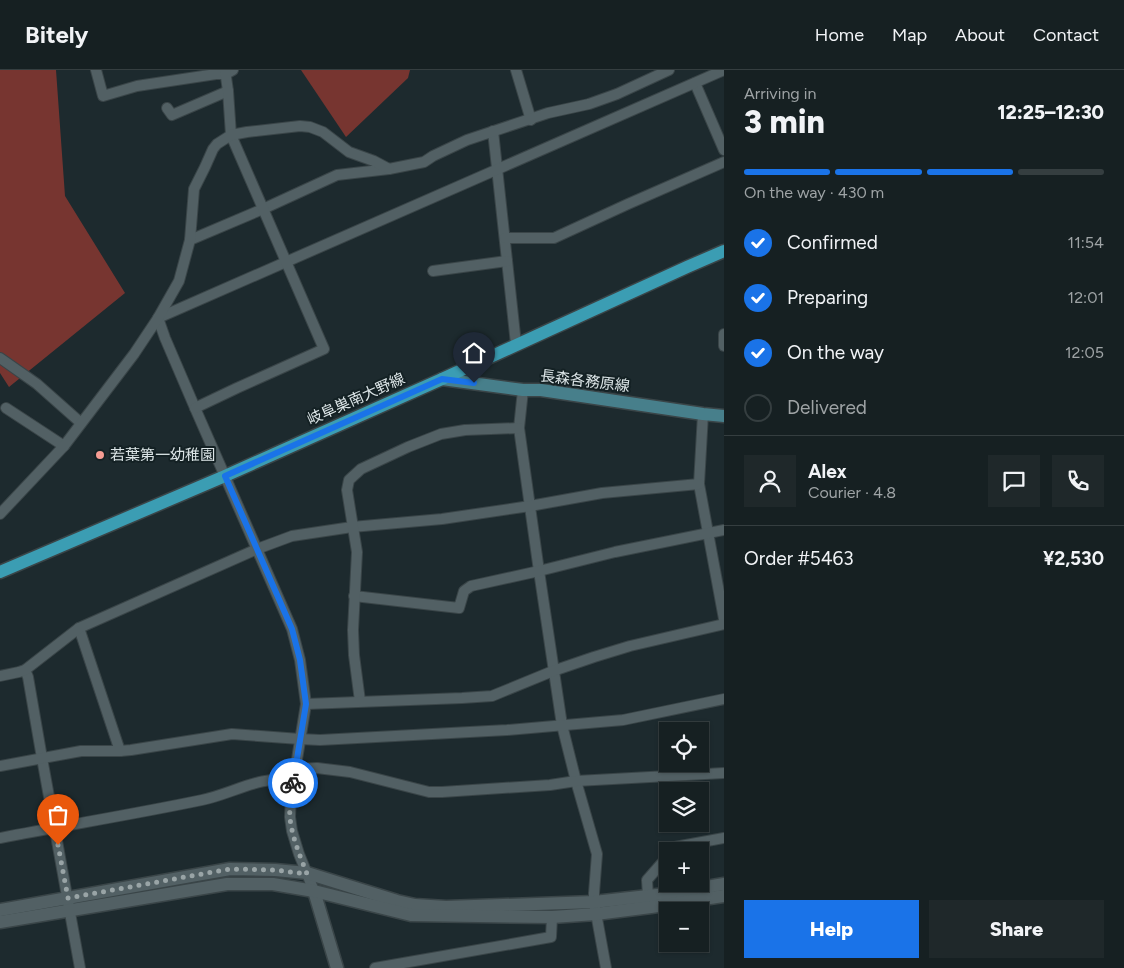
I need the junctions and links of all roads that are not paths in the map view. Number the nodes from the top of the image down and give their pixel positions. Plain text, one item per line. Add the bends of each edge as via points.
1 (96, 70) edge
2 (516, 70) edge
3 (668, 70) edge
4 (724, 70) edge
5 (228, 71) edge
6 (695, 83) junction
7 (228, 91) junction
8 (167, 108) dead end
9 (531, 120) junction
10 (493, 131) junction
11 (231, 135) junction
12 (724, 150) edge
13 (724, 162) edge
14 (389, 169) junction
15 (498, 170) junction
16 (263, 209) junction
17 (505, 238) junction
18 (190, 240) junction
19 (724, 251) edge
20 (508, 261) junction
21 (286, 262) junction
22 (433, 270) dead end
23 (158, 318) junction
24 (724, 334) edge
25 (516, 344) junction
26 (724, 346) edge
27 (0, 358) edge
28 (442, 379) junction
29 (523, 390) junction
30 (6, 408) dead end
31 (195, 408) junction
32 (703, 414) junction
33 (724, 416) edge
34 (81, 423) junction
35 (519, 428) junction
36 (64, 446) junction
37 (225, 476) junction
38 (699, 484) junction
39 (530, 506) junction
40 (0, 514) edge
41 (352, 527) junction
42 (724, 530) edge
43 (709, 533) junction
44 (257, 549) junction
45 (539, 571) junction
46 (0, 572) edge
47 (354, 596) junction
48 (724, 619) edge
49 (724, 624) edge
50 (80, 628) junction
51 (25, 670) junction
52 (553, 671) junction
53 (0, 676) edge
54 (724, 699) edge
55 (360, 701) junction
56 (306, 704) junction
57 (562, 725) junction
58 (300, 739) junction
59 (120, 751) junction
60 (42, 758) junction
61 (0, 766) edge
62 (295, 768) junction
63 (724, 773) edge
64 (293, 781) junction
65 (576, 781) junction
66 (55, 828) junction
67 (0, 838) edge
68 (724, 838) edge
69 (702, 842) edge
70 (659, 866) edge
71 (307, 874) junction
72 (724, 884) edge
73 (314, 891) junction
74 (648, 896) junction
75 (724, 896) edge
76 (68, 898) junction
77 (595, 908) junction
78 (0, 910) edge
79 (70, 911) junction
80 (552, 916) junction
81 (0, 922) edge
82 (80, 968) edge
83 (337, 968) edge
84 (375, 968) edge
85 (606, 968) edge

1 - 5 street via 103,96 137,86
2 - 9 street
3 - 9 street via 617,94
4 - 6 street
5 - 7 street
6 - 12 street
6 - 15 street
7 - 8 street via 172,116
7 - 11 street
9 - 10 street
10 - 14 street via 424,162
10 - 15 street
11 - 14 street via 310,127 323,132 349,152
11 - 16 street
11 - 18 street via 213,148 194,189
13 - 17 street via 554,238
14 - 16 street via 338,176
15 - 17 street
15 - 21 street
16 - 18 street
16 - 21 street
17 - 20 street
18 - 23 street via 179,281
19 - 25 main road, 岐阜巣南大野線
20 - 22 street
20 - 25 street
21 - 23 street
21 - 31 street via 324,349
23 - 31 street
23 - 34 street
24 - 26 street
25 - 28 main road, 岐阜巣南大野線
27 - 34 street via 37,384
28 - 29 main road, 長森各務原線
28 - 37 main road, 岐阜巣南大野線
29 - 32 main road, 長森各務原線
29 - 35 street
30 - 36 street
31 - 37 street
32 - 33 main road, 長森各務原線
32 - 38 street
34 - 36 street
35 - 39 street
35 - 41 street via 441,434 361,469 349,480 347,490
36 - 40 street
37 - 44 street
37 - 46 main road, 岐阜巣南大野線
38 - 39 street via 602,492
38 - 43 street
39 - 41 street via 442,519
39 - 45 street
41 - 44 street via 292,536
41 - 47 street via 357,552
42 - 43 street
43 - 45 street
43 - 48 street
44 - 50 street
44 - 56 street via 292,629
45 - 47 street via 471,586 464,591 459,608
45 - 52 street
47 - 55 street via 354,655
49 - 52 street via 630,646
50 - 51 street
50 - 59 street
51 - 53 street
51 - 60 street
52 - 55 street via 492,696
52 - 57 street
54 - 57 street via 623,720
55 - 56 street
56 - 58 street
57 - 58 street
57 - 65 street
58 - 59 street via 232,734
58 - 62 street
59 - 60 street via 81,750
60 - 61 street
60 - 66 street
62 - 64 street
62 - 65 street via 350,772 429,792
63 - 65 street
64 - 66 street via 265,781 204,800
64 - 71 street via 292,831
65 - 77 street via 597,854
66 - 67 street
66 - 76 street
68 - 69 street
70 - 74 street via 647,880
71 - 73 street
71 - 76 street via 230,869
71 - 77 street via 415,905
72 - 74 street
73 - 79 street via 273,884 227,884
73 - 80 street via 411,916
73 - 83 street
74 - 77 street
75 - 77 street via 651,907
76 - 78 street
76 - 79 street
77 - 80 street
77 - 85 street
79 - 81 street
79 - 82 street
80 - 84 street via 551,937

